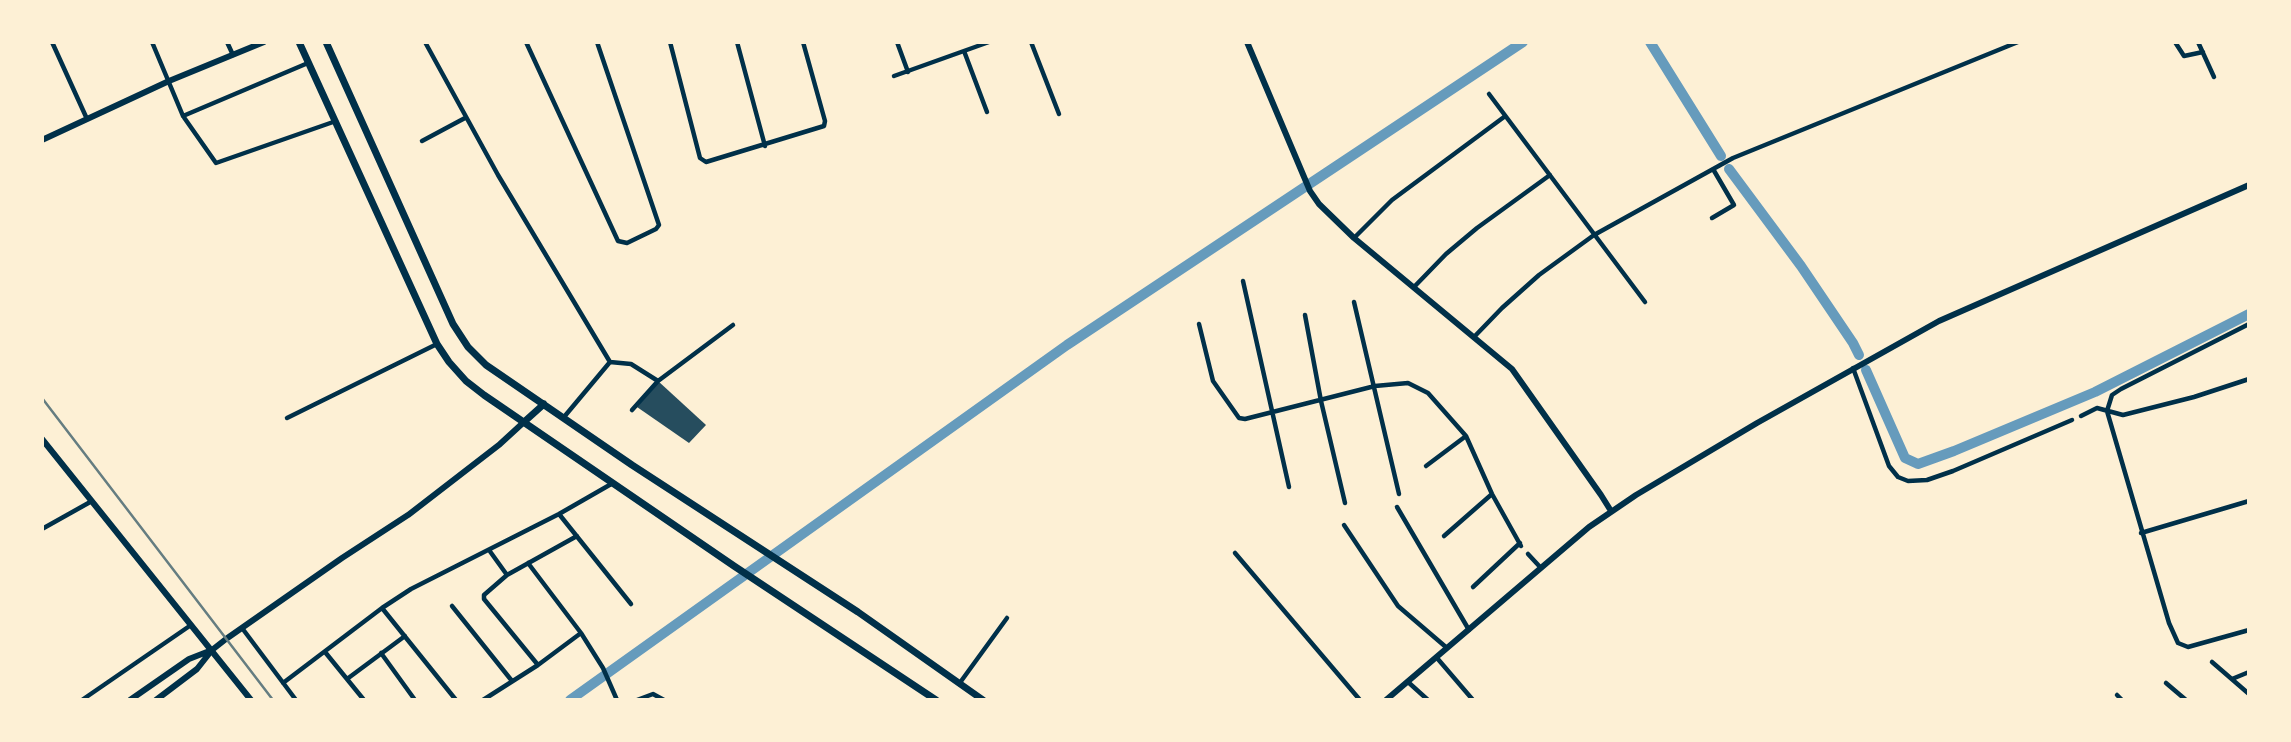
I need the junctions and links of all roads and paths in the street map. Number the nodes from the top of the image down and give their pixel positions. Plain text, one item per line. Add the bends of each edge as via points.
1 (52, 42) edge
2 (152, 42) edge
3 (227, 42) edge
4 (264, 42) edge
5 (299, 42) edge
6 (326, 42) edge
7 (425, 42) edge
8 (526, 42) edge
9 (597, 42) edge
10 (670, 42) edge
11 (737, 42) edge
12 (803, 42) edge
13 (897, 42) edge
14 (989, 42) edge
15 (1031, 42) edge
16 (1247, 42) edge
17 (2018, 42) edge
18 (2175, 42) edge
19 (2198, 42) edge
20 (964, 51) junction
21 (2203, 52) junction
22 (233, 55) junction
23 (309, 62) junction
24 (908, 72) junction
25 (894, 76) dead end
26 (2214, 77) dead end
27 (169, 81) junction
28 (1489, 94) dead end
29 (987, 112) dead end
30 (1059, 114) dead end
31 (183, 116) junction
32 (1504, 117) junction
33 (465, 118) junction
34 (87, 120) junction
35 (336, 121) junction
36 (42, 140) edge
37 (422, 141) dead end
38 (765, 146) junction
39 (1713, 169) junction
40 (1550, 175) junction
41 (2249, 185) edge
42 (1712, 218) dead end
43 (1594, 235) junction
44 (1354, 238) junction
45 (1243, 281) dead end
46 (1414, 287) junction
47 (1354, 302) dead end
48 (1645, 302) dead end
49 (1305, 314) dead end
50 (1199, 324) dead end
51 (2249, 324) edge
52 (733, 325) dead end
53 (1473, 338) junction
54 (438, 344) junction
55 (610, 362) junction
56 (1853, 368) junction
57 (2249, 379) edge
58 (658, 382) junction
59 (1375, 386) junction
60 (1321, 401) junction
61 (544, 404) junction
62 (632, 410) dead end
63 (1273, 411) junction
64 (2106, 411) junction
65 (2081, 416) dead end
66 (565, 417) junction
67 (286, 418) dead end
68 (2072, 420) dead end
69 (524, 422) junction
70 (1466, 436) junction
71 (42, 439) edge
72 (1426, 466) dead end
73 (613, 483) junction
74 (1289, 487) dead end
75 (1399, 494) dead end
76 (1492, 494) junction
77 (92, 501) junction
78 (2249, 501) edge
79 (1345, 503) dead end
80 (1397, 507) dead end
81 (1611, 511) junction
82 (559, 514) junction
83 (1344, 525) dead end
84 (42, 529) edge
85 (2141, 533) junction
86 (577, 536) junction
87 (1444, 536) dead end
88 (489, 550) junction
89 (1235, 553) dead end
90 (1528, 554) dead end
91 (528, 564) junction
92 (1541, 568) junction
93 (507, 575) junction
94 (1473, 587) dead end
95 (631, 604) dead end
96 (452, 606) dead end
97 (382, 608) junction
98 (1007, 618) dead end
99 (192, 624) junction
100 (242, 628) junction
101 (1469, 630) junction
102 (2249, 630) edge
103 (581, 633) junction
104 (405, 636) junction
105 (1448, 649) junction
106 (212, 650) junction
107 (325, 652) junction
108 (381, 653) junction
109 (1437, 657) junction
110 (2212, 663) dead end
111 (538, 665) junction
112 (2249, 672) edge
113 (347, 679) junction
114 (2232, 679) junction
115 (512, 681) junction
116 (1407, 681) junction
117 (283, 683) junction
118 (2166, 683) dead end
119 (959, 684) junction
120 (2249, 694) edge
121 (2117, 695) dead end
122 (82, 700) edge
123 (130, 700) edge
124 (156, 700) edge
125 (251, 700) edge
126 (296, 700) edge
127 (364, 700) edge
128 (415, 700) edge
129 (456, 700) edge
130 (483, 700) edge
131 (617, 700) edge
132 (637, 700) edge
133 (664, 700) edge
134 (936, 700) edge
135 (983, 700) edge
136 (1360, 700) edge
137 (1386, 700) edge
138 (1428, 700) edge
139 (1473, 700) edge
140 (2122, 700) edge
141 (2186, 700) edge

1 - 34 street
2 - 27 street
3 - 22 street
4 - 22 street
5 - 23 main road
6 - 61 main road via 453,324 485,365
7 - 33 street
8 - 9 street via 618,241 626,243 659,225
10 - 38 street via 700,158 710,162
11 - 38 street
12 - 38 street via 825,124
13 - 24 street
14 - 20 street
15 - 30 street
16 - 44 street via 1310,191
17 - 39 street
18 - 21 street via 2184,56
19 - 21 street
20 - 24 street
20 - 29 street
21 - 26 street
22 - 27 street
23 - 31 street
23 - 35 main road
24 - 25 street
27 - 31 street
27 - 34 street
28 - 32 street
31 - 35 street via 219,164
32 - 40 street
32 - 44 street via 1392,200
33 - 37 street
33 - 55 street
34 - 36 street
35 - 54 main road
39 - 42 street via 1734,205
39 - 43 street
40 - 43 street
40 - 46 street via 1477,228
41 - 56 street via 1939,321
43 - 48 street
43 - 53 street via 1539,275
44 - 46 street
45 - 63 street
46 - 53 street
47 - 59 street
49 - 60 street
50 - 63 street via 1213,381 1237,415 1245,419
51 - 64 street via 2121,389 2112,395
52 - 58 street
53 - 81 street via 1524,384
54 - 67 street
54 - 69 main road via 466,381
55 - 58 street via 631,364
55 - 66 street
56 - 68 street via 1889,466 1908,481 1953,471
56 - 81 street
57 - 64 street via 2123,415
58 - 62 street
59 - 60 street
59 - 70 street via 1414,384 1428,393
59 - 75 street
60 - 63 street
60 - 79 street
61 - 66 main road
61 - 69 main road
63 - 74 street
64 - 65 street via 2097,408
64 - 85 street
66 - 119 main road
69 - 73 main road
69 - 100 street via 408,515
70 - 72 street
70 - 76 street
71 - 77 street
73 - 82 street
73 - 134 main road
76 - 87 street
76 - 94 street via 1520,544
77 - 84 street
77 - 99 street
78 - 85 street
80 - 101 street
81 - 92 street
82 - 86 street
82 - 88 street
83 - 105 street via 1398,606
85 - 102 street via 2178,643 2188,648
86 - 91 street
86 - 95 street
88 - 93 street
88 - 97 street
89 - 136 street
90 - 92 street
91 - 93 street
91 - 103 street
92 - 101 street
93 - 111 street via 484,599
96 - 115 street
97 - 104 street
97 - 107 street
98 - 119 street
99 - 106 street
99 - 122 street
100 - 106 street
100 - 117 street
101 - 105 street
103 - 111 street
103 - 131 street
104 - 108 street
104 - 129 street
105 - 109 street
106 - 123 street via 189,659
106 - 124 street via 197,669
106 - 125 street
107 - 113 street
107 - 117 street
108 - 113 street
108 - 128 street
109 - 116 street
109 - 139 street
110 - 114 street
111 - 115 street
112 - 114 street
113 - 127 street
114 - 120 street
115 - 130 street
116 - 137 street
116 - 138 street
117 - 126 street
118 - 141 street
119 - 135 main road
121 - 140 street
132 - 133 street via 653,694

